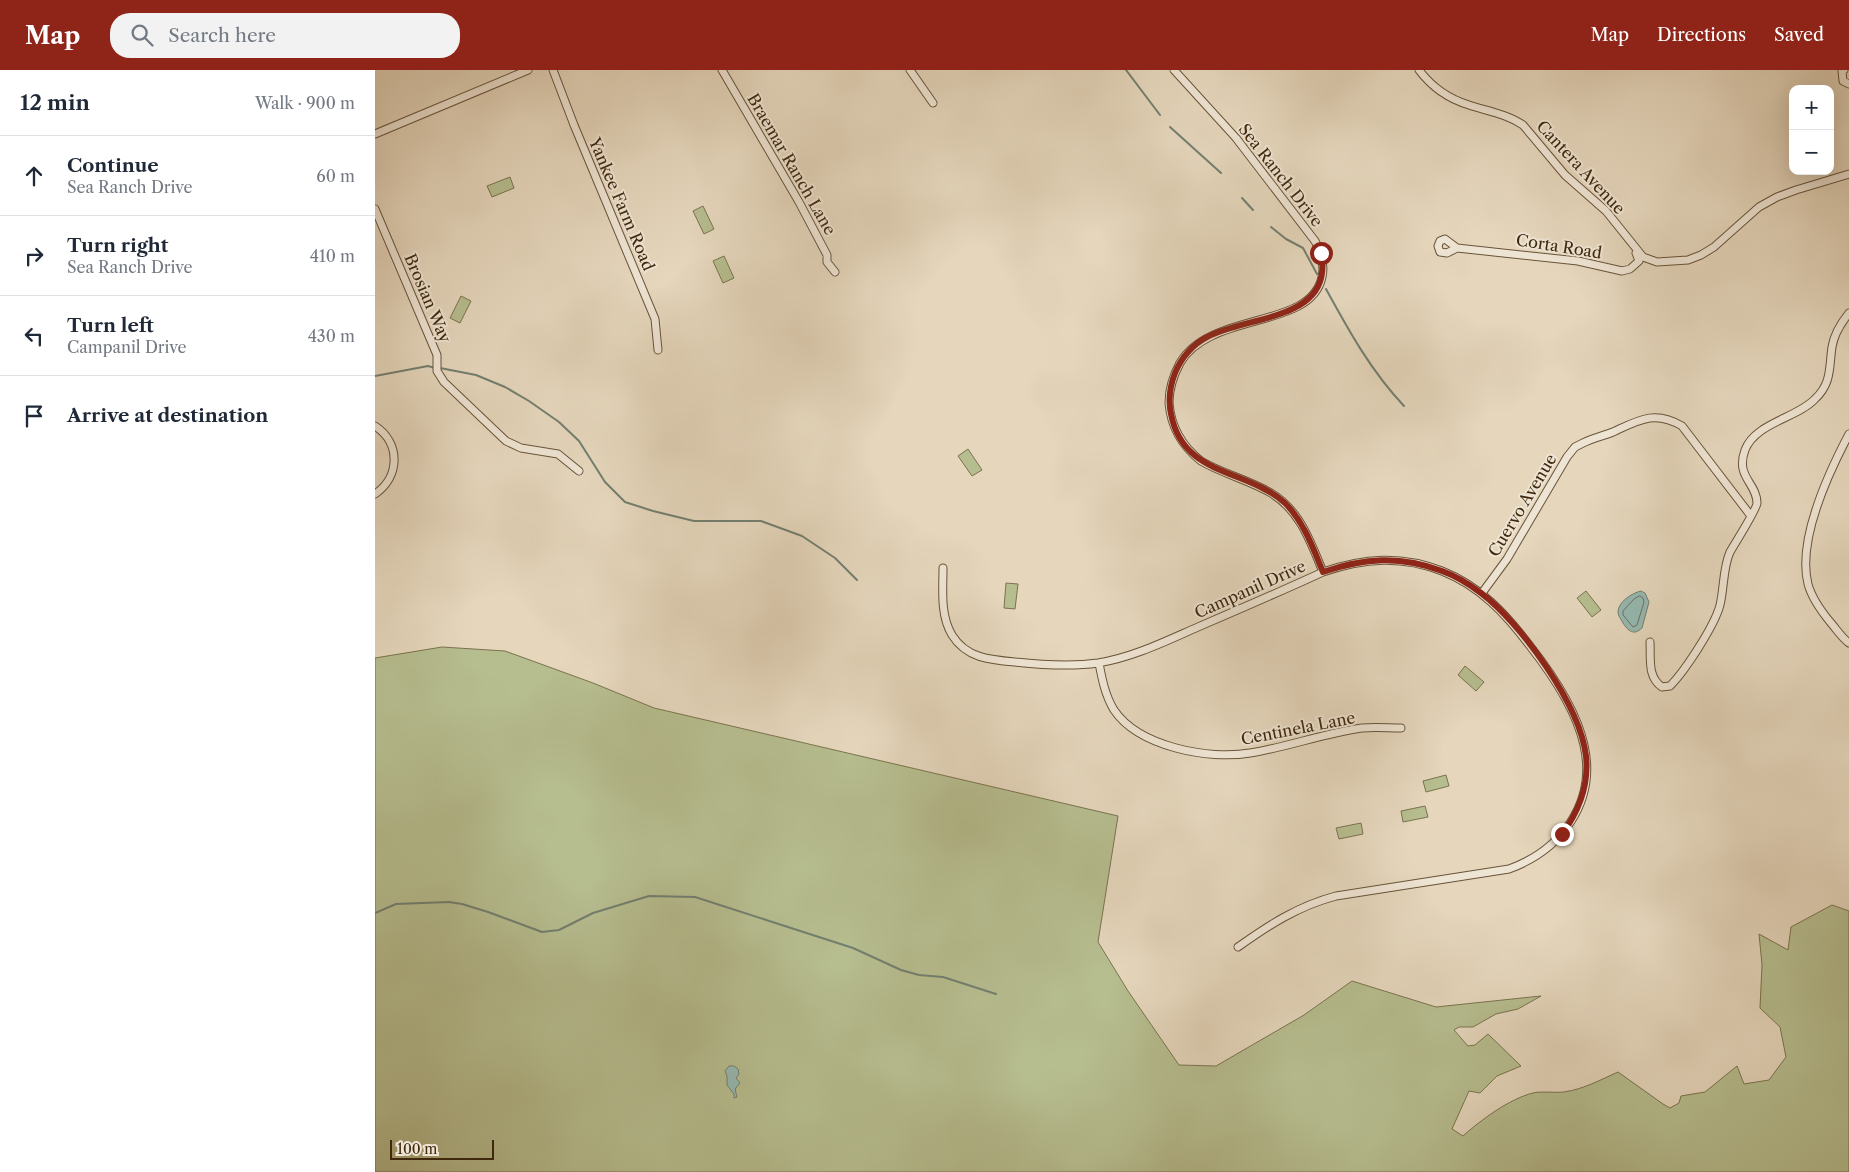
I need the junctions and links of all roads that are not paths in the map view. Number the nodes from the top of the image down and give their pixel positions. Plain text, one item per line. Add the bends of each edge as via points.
1 (526, 70) edge
2 (553, 70) edge
3 (722, 70) edge
4 (910, 70) edge
5 (1175, 70) edge
6 (1419, 70) edge
7 (1844, 70) edge
8 (1849, 84) edge
9 (933, 103) dead end
10 (375, 134) edge
11 (1849, 174) edge
12 (375, 209) edge
13 (1457, 248) dead end
14 (1634, 249) junction
15 (835, 272) dead end
16 (1849, 313) edge
17 (658, 350) dead end
18 (375, 426) edge
19 (1849, 434) edge
20 (579, 471) dead end
21 (375, 494) edge
22 (1751, 516) junction
23 (943, 568) dead end
24 (1323, 572) junction
25 (1482, 593) junction
26 (1650, 642) dead end
27 (1849, 643) edge
28 (1099, 663) junction
29 (1401, 728) dead end
30 (1238, 947) dead end

1 - 10 street
2 - 17 street, Yankee Farm Road via 655,319
3 - 15 street, Braemar Ranch Lane via 799,202 827,255 827,262
4 - 9 street
5 - 24 street, Sea Ranch Drive via 1236,138 1315,241 1321,253 1323,270 1317,290 1303,304 1217,332 1189,351 1176,370 1170,388 1172,422 1180,439 1201,461 1264,489 1285,504 1303,526
6 - 14 street, Cantera Avenue via 1428,82 1449,97 1515,120 1523,126 1565,175 1606,211
7 - 8 street via 1843,81
11 - 14 street, Cantera Avenue via 1771,200 1714,247 1687,260 1657,262 1643,257
12 - 20 street, Brosian Way via 437,355 437,371 444,382 506,441 521,448 558,454
13 - 14 street, Corta Road via 1578,261 1622,270 1630,269 1639,261
16 - 22 street via 1835,334 1831,369 1822,391 1806,407 1752,438 1746,447 1742,468 1757,504
18 - 21 street via 389,439 395,458 389,482
19 - 27 street via 1821,493 1806,566 1814,599
22 - 25 street, Cuervo Avenue via 1682,426 1658,417 1643,418 1575,447 1507,559
22 - 26 street via 1729,555 1719,608 1713,621 1670,686 1662,687 1655,680
23 - 28 street, Campanil Drive via 945,620 956,640 971,653 992,660 1052,666
24 - 25 street, Campanil Drive via 1360,562 1405,561 1443,571
24 - 28 street, Campanil Drive via 1156,646
25 - 30 street, Campanil Drive via 1509,619 1539,658 1567,702 1582,736 1586,757 1585,781 1582,798 1571,822 1555,842 1523,864 1494,873 1336,896 1287,914
28 - 29 street, Centinela Lane via 1105,692 1125,723 1147,737 1193,751 1218,755 1250,753 1363,728

